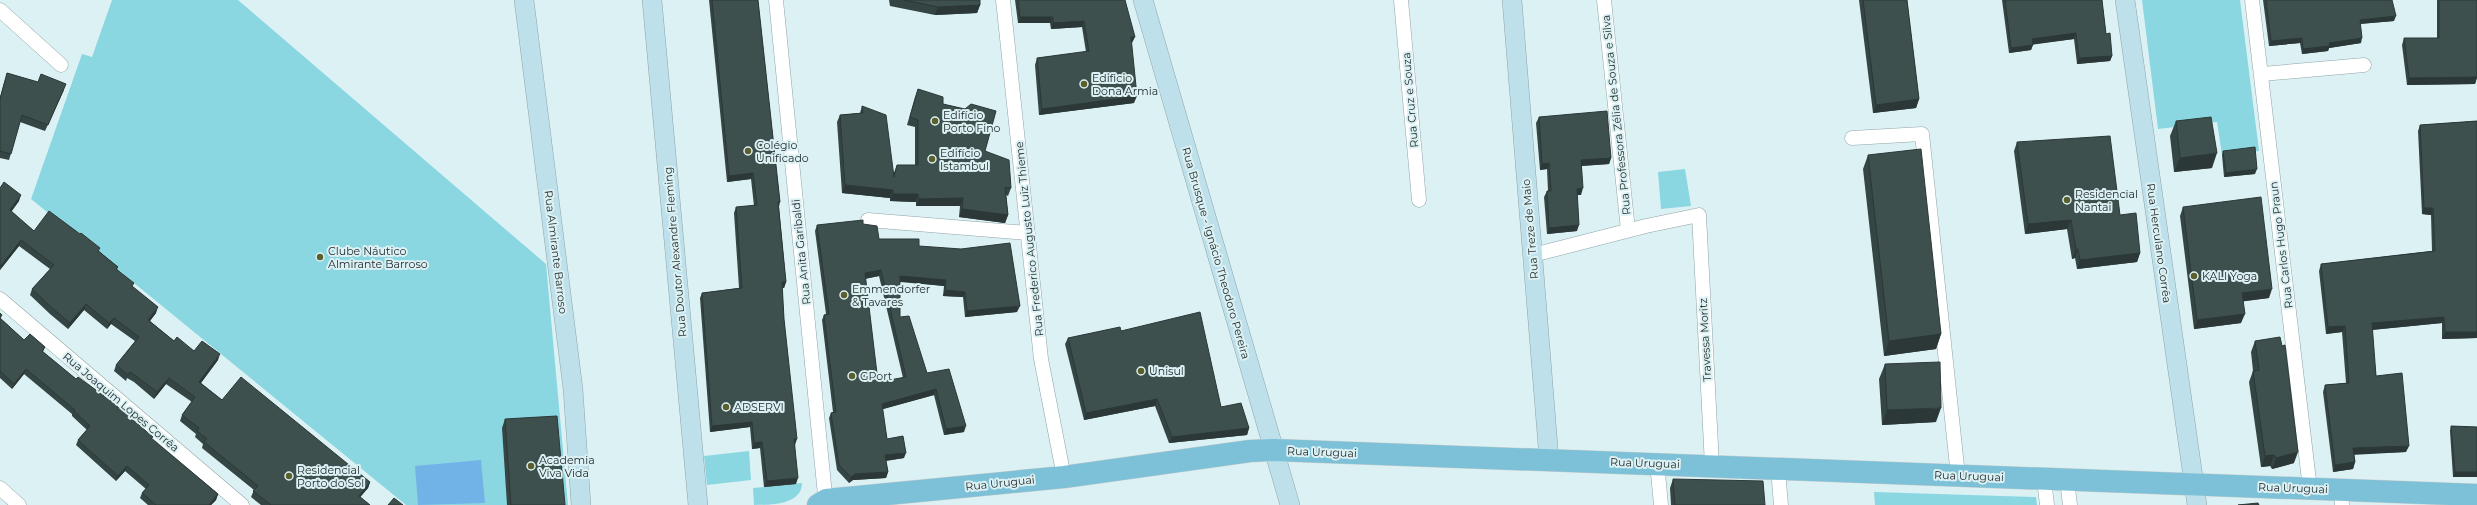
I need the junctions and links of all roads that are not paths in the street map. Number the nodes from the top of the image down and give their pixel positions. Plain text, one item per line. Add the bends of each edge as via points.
1 (524, 0) edge
2 (652, 0) edge
3 (776, 0) edge
4 (1003, 0) edge
5 (1143, 0) edge
6 (1401, 0) edge
7 (1512, 0) edge
8 (1604, 0) edge
9 (2126, 0) edge
10 (2252, 0) edge
11 (0, 10) edge
12 (2364, 64) dead end
13 (61, 65) dead end
14 (2262, 74) junction
15 (1852, 138) dead end
16 (1419, 200) dead end
17 (868, 220) dead end
18 (1628, 230) junction
19 (1028, 233) junction
20 (1533, 255) junction
21 (0, 299) edge
22 (1274, 450) junction
23 (1549, 459) junction
24 (1657, 463) junction
25 (1712, 465) junction
26 (1778, 469) junction
27 (1958, 476) junction
28 (1064, 477) junction
29 (2044, 479) junction
30 (2067, 480) junction
31 (0, 488) edge
32 (2310, 489) junction
33 (2195, 495) edge
34 (2477, 495) edge
35 (2342, 497) edge
36 (823, 503) edge
37 (19, 505) edge
38 (242, 505) edge
39 (581, 505) edge
40 (698, 505) edge
41 (1290, 505) edge
42 (1661, 505) edge
43 (1781, 505) edge
44 (2047, 505) edge
45 (2070, 505) edge

1 - 39 street, Rua Almirante Barroso via 573,389
2 - 40 street, Rua Doutor Alexandre Fleming
3 - 36 street, Rua Anita Garibaldi
4 - 19 street, Rua Frederico Augusto Luiz Thieme
5 - 22 street, Rua Brusque - Ignácio Theodoro Pereira
6 - 16 street, Rua Cruz e Souza
7 - 20 street, Rua Treze de Maio
8 - 18 street, Rua Professora Zélia de Souza e Silva
9 - 33 street, Rua Herculano Corrêa
10 - 14 street, Rua Carlos Hugo Praun
11 - 13 street
12 - 14 street
14 - 32 street, Rua Carlos Hugo Praun
15 - 27 street via 1922,134
17 - 19 street
18 - 20 street
18 - 25 street, Travessa Moritz via 1699,215
19 - 28 street, Rua Frederico Augusto Luiz Thieme via 1041,358
20 - 23 street, Rua Treze de Maio
21 - 38 street, Rua Joaquim Lopes Corrêa
22 - 23 main road, Rua Uruguai
22 - 28 main road, Rua Uruguai via 1250,451
22 - 41 street, Rua Brusque - Ignácio Theodoro Pereira
23 - 24 main road, Rua Uruguai
24 - 25 main road, Rua Uruguai
24 - 42 street
25 - 26 main road, Rua Uruguai
26 - 27 main road, Rua Uruguai
26 - 43 street
27 - 29 main road, Rua Uruguai
28 - 36 main road, Rua Uruguai
29 - 30 main road, Rua Uruguai
29 - 44 street
30 - 33 main road, Rua Uruguai
30 - 45 street
31 - 37 street
32 - 33 main road, Rua Uruguai
32 - 35 main road, Rua Uruguai
34 - 35 main road, Rua Uruguai

